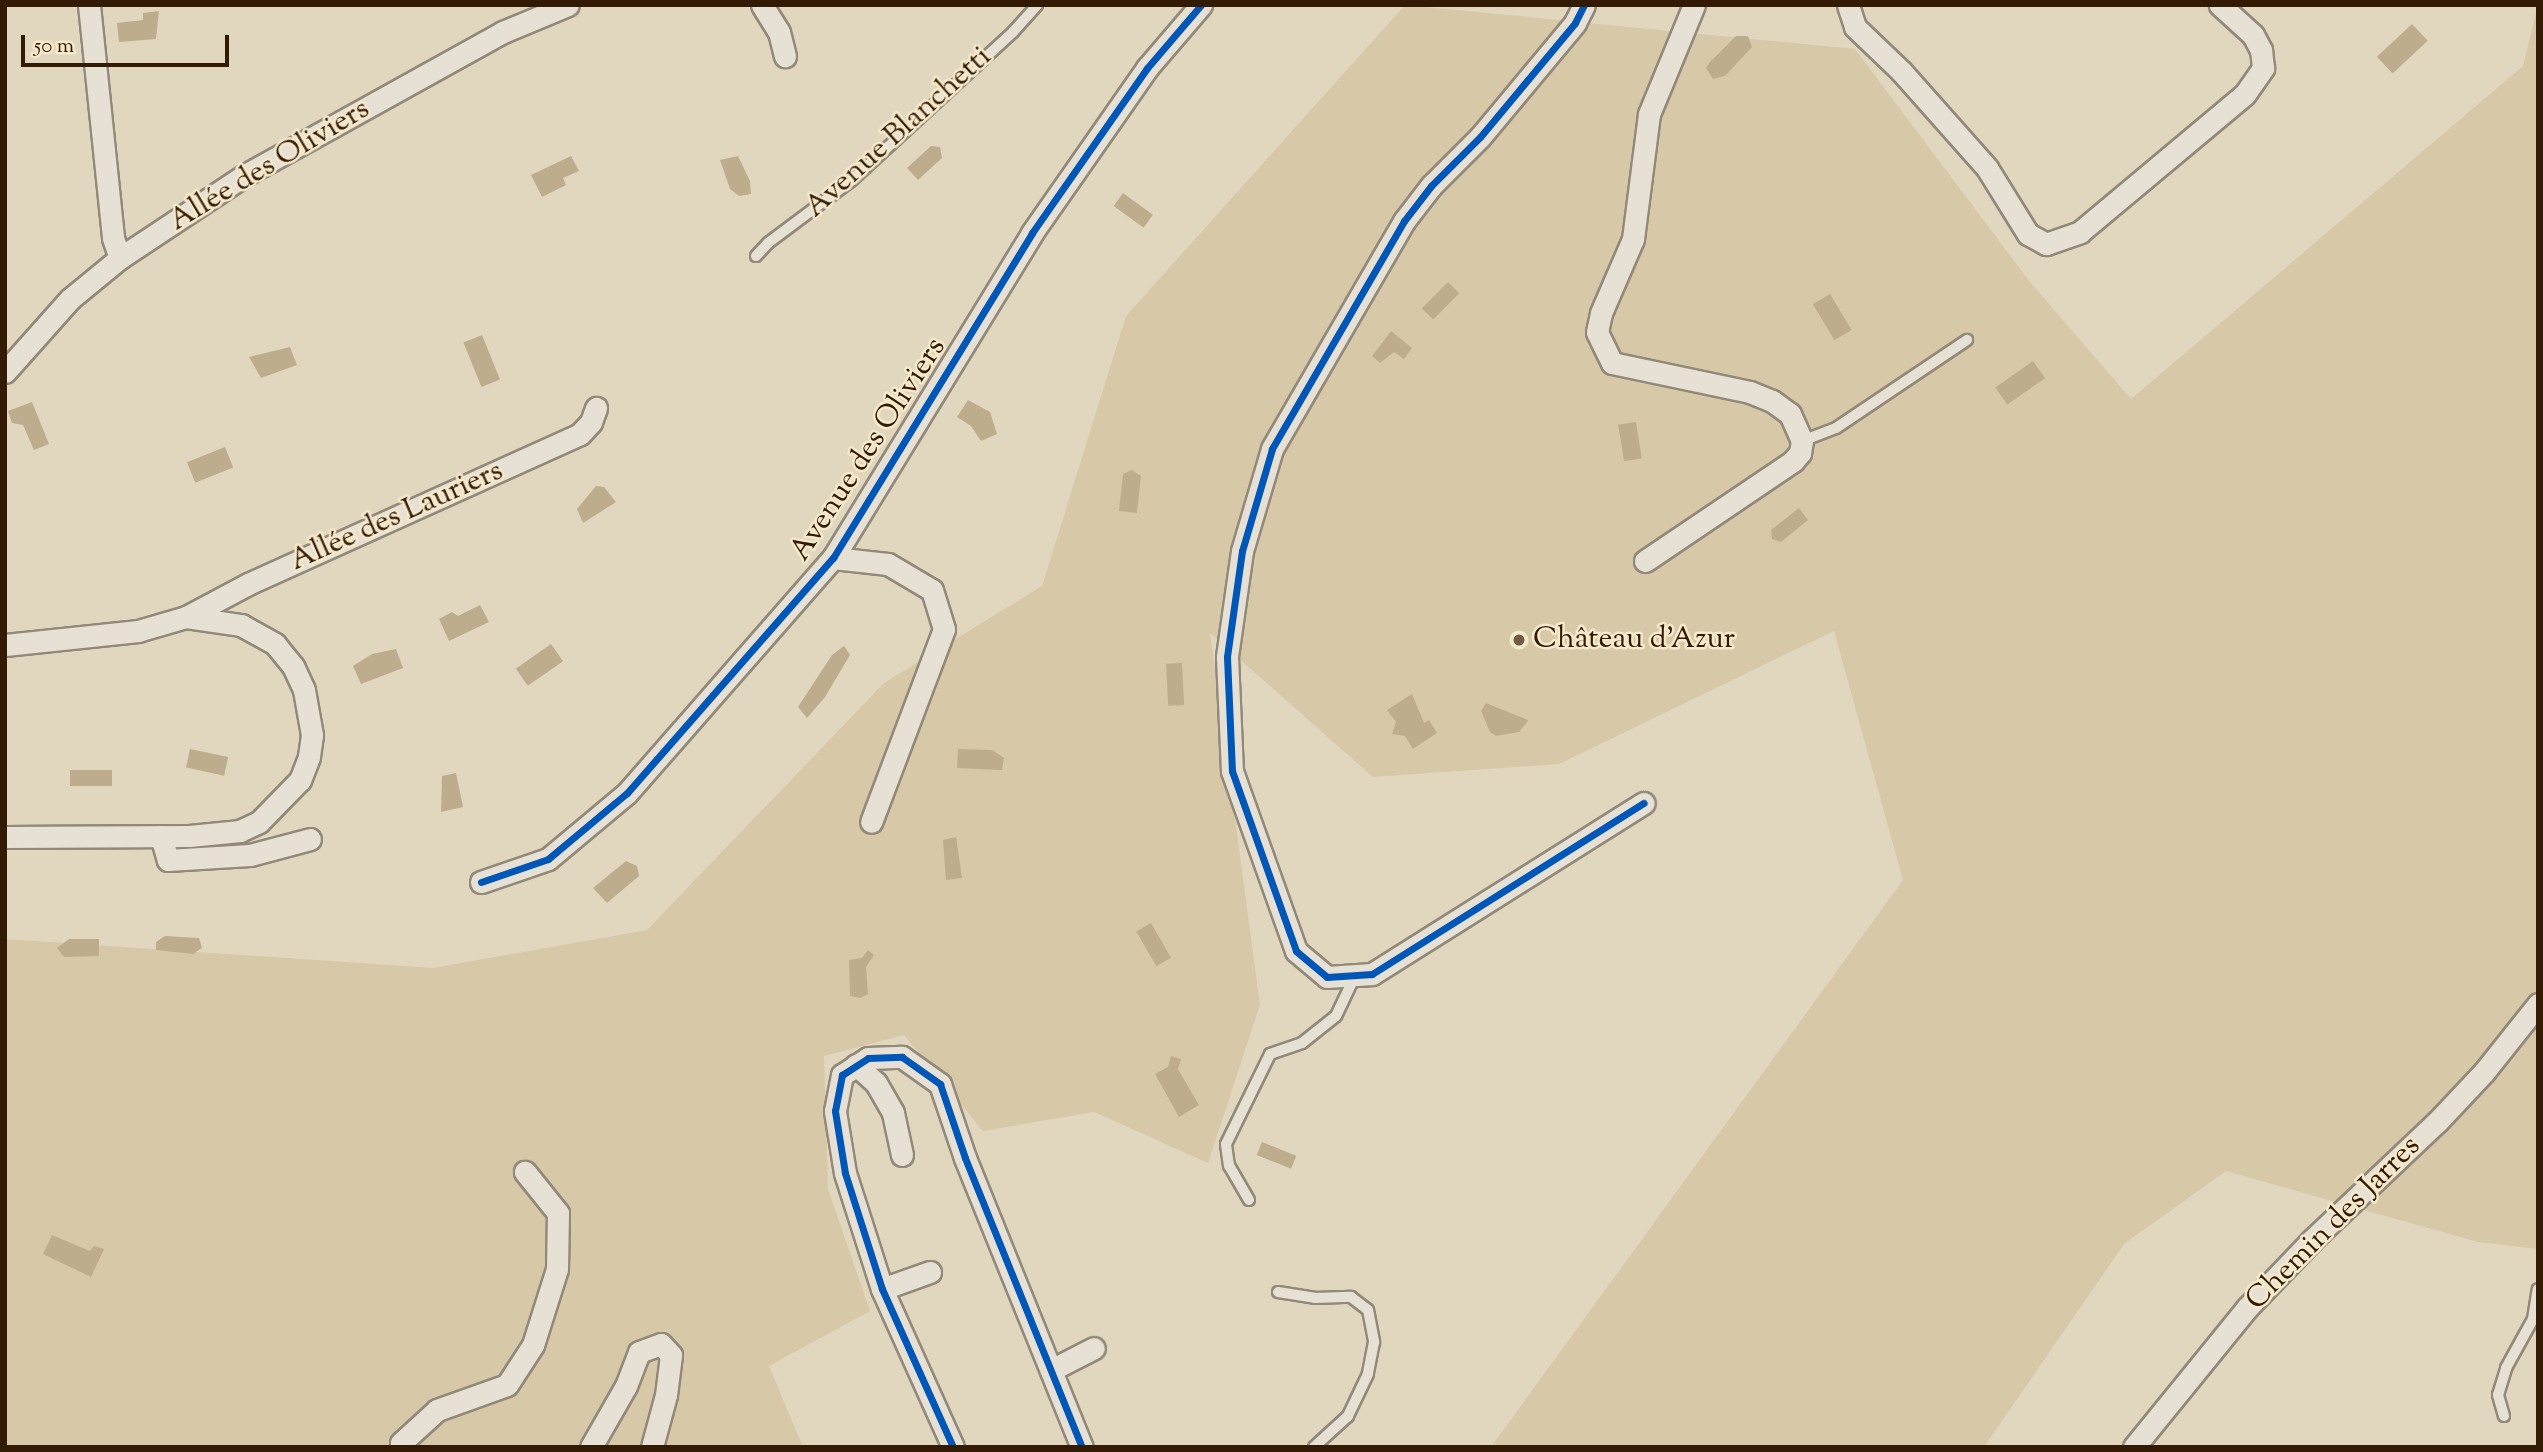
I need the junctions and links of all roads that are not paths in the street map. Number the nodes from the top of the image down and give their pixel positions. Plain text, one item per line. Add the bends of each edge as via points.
1 (89, 5) edge
2 (568, 5) edge
3 (762, 5) edge
4 (1037, 5) edge
5 (1201, 5) edge
6 (1584, 5) edge
7 (1694, 5) edge
8 (1847, 5) edge
9 (2220, 5) edge
10 (785, 56) dead end
11 (756, 256) dead end
12 (120, 258) junction
13 (1967, 340) dead end
14 (5, 372) edge
15 (596, 408) dead end
16 (1802, 442) junction
17 (833, 558) junction
18 (1645, 561) dead end
19 (186, 617) junction
20 (5, 645) edge
21 (1644, 803) dead end
22 (871, 822) dead end
23 (161, 836) junction
24 (5, 837) edge
25 (310, 839) dead end
26 (481, 882) dead end
27 (1355, 976) junction
28 (2538, 1004) edge
29 (856, 1065) junction
30 (902, 1156) dead end
31 (525, 1172) dead end
32 (1249, 1200) dead end
33 (930, 1272) dead end
34 (882, 1289) junction
35 (2538, 1289) edge
36 (1278, 1292) dead end
37 (1094, 1348) dead end
38 (1051, 1370) junction
39 (2504, 1416) dead end
40 (404, 1447) edge
41 (591, 1447) edge
42 (652, 1447) edge
43 (953, 1447) edge
44 (1082, 1447) edge
45 (1314, 1447) edge
46 (2134, 1447) edge

1 - 12 street via 113,238
2 - 12 street, Allée des Oliviers via 503,32 245,175
3 - 10 street via 779,32
4 - 11 lane, Avenue Blanchetti via 851,181
5 - 17 street, Avenue des Oliviers via 1147,68 1031,233
6 - 27 street via 1558,44 1404,221 1272,449 1242,551 1227,657 1232,771 1296,951 1327,976
7 - 16 street via 1649,114 1633,239 1597,332 1612,363 1750,392 1772,401 1790,414
8 - 9 street via 1855,27 1987,168 2028,234 2046,244 2080,232 2245,94 2263,68 2261,50 2253,35
12 - 14 street, Allée des Oliviers via 70,299
13 - 16 lane via 1836,428
15 - 19 street, Allée des Lauriers via 580,434 248,584
16 - 18 street via 1793,461
17 - 22 street via 888,564 932,590 944,629
17 - 26 street, Avenue des Oliviers via 627,793 548,859
19 - 20 street via 138,631
19 - 23 street via 241,625 275,644 304,690 312,735 300,780 260,822 240,831
21 - 27 street via 1406,954 1372,974
23 - 24 street
23 - 25 street via 168,860 250,855
27 - 32 lane via 1336,1016 1301,1043 1270,1055 1226,1144 1229,1166
28 - 46 street, Chemin des Jarres via 2437,1122 2247,1308
29 - 30 street via 876,1083 893,1113
29 - 34 street via 842,1075 835,1111 845,1173
29 - 38 street via 868,1058 902,1057 940,1084
31 - 40 street via 558,1213 557,1269 533,1345 507,1385 437,1410 401,1443
33 - 34 street
34 - 43 street
35 - 39 lane via 2533,1319 2497,1395
36 - 45 lane via 1351,1297 1368,1310 1374,1342 1368,1374 1348,1416
37 - 38 street
38 - 44 street
41 - 42 street via 626,1386 639,1352 661,1344 671,1354

